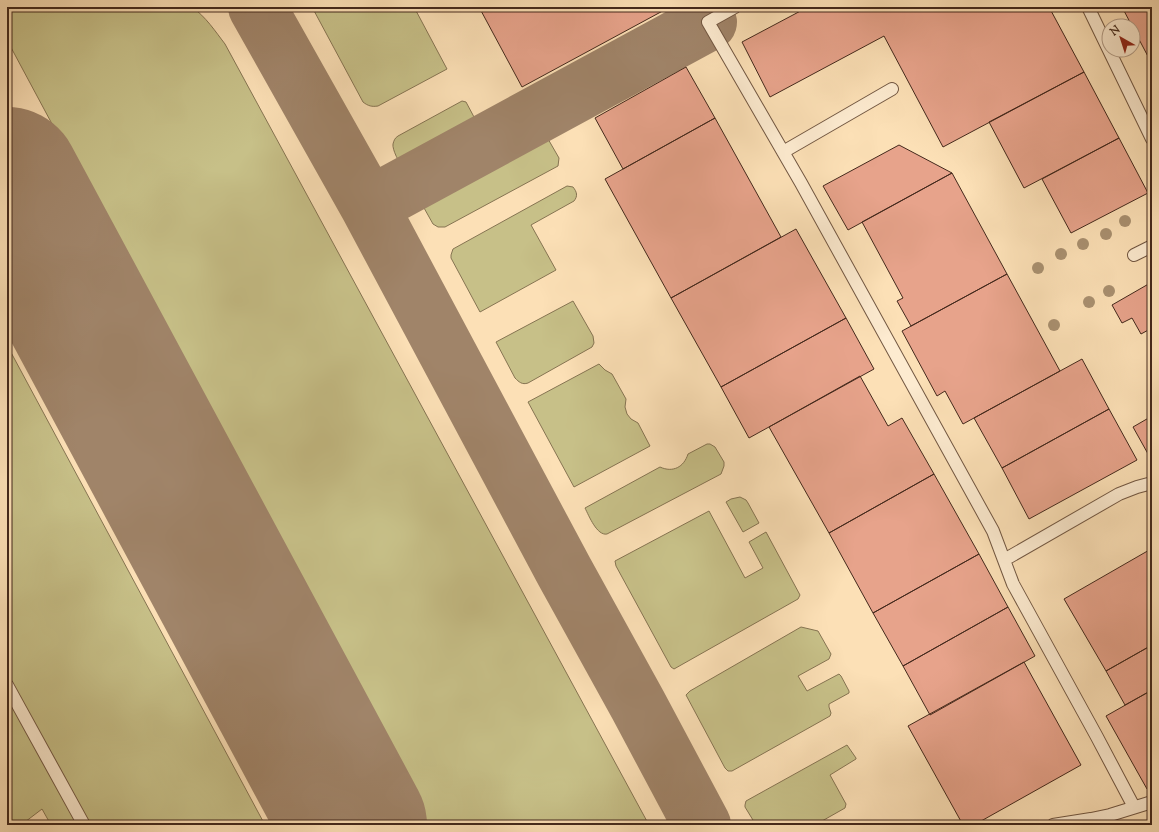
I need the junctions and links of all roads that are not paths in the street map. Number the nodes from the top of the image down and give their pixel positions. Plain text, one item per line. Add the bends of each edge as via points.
1 (735, 7) edge
2 (1088, 7) edge
3 (892, 89) dead end
4 (1152, 139) edge
5 (783, 152) junction
6 (1152, 246) edge
7 (1134, 255) dead end
8 (1152, 483) edge
9 (1004, 560) junction
10 (7, 685) edge
11 (1152, 802) edge
12 (1134, 807) junction
13 (84, 825) edge
14 (1053, 825) edge

1 - 5 lane via 708,22
2 - 4 lane
3 - 5 lane
5 - 9 lane via 993,531
6 - 7 lane
8 - 9 lane via 1120,494
9 - 12 lane via 1013,584
10 - 13 lane
11 - 12 lane
12 - 14 lane via 1110,815

